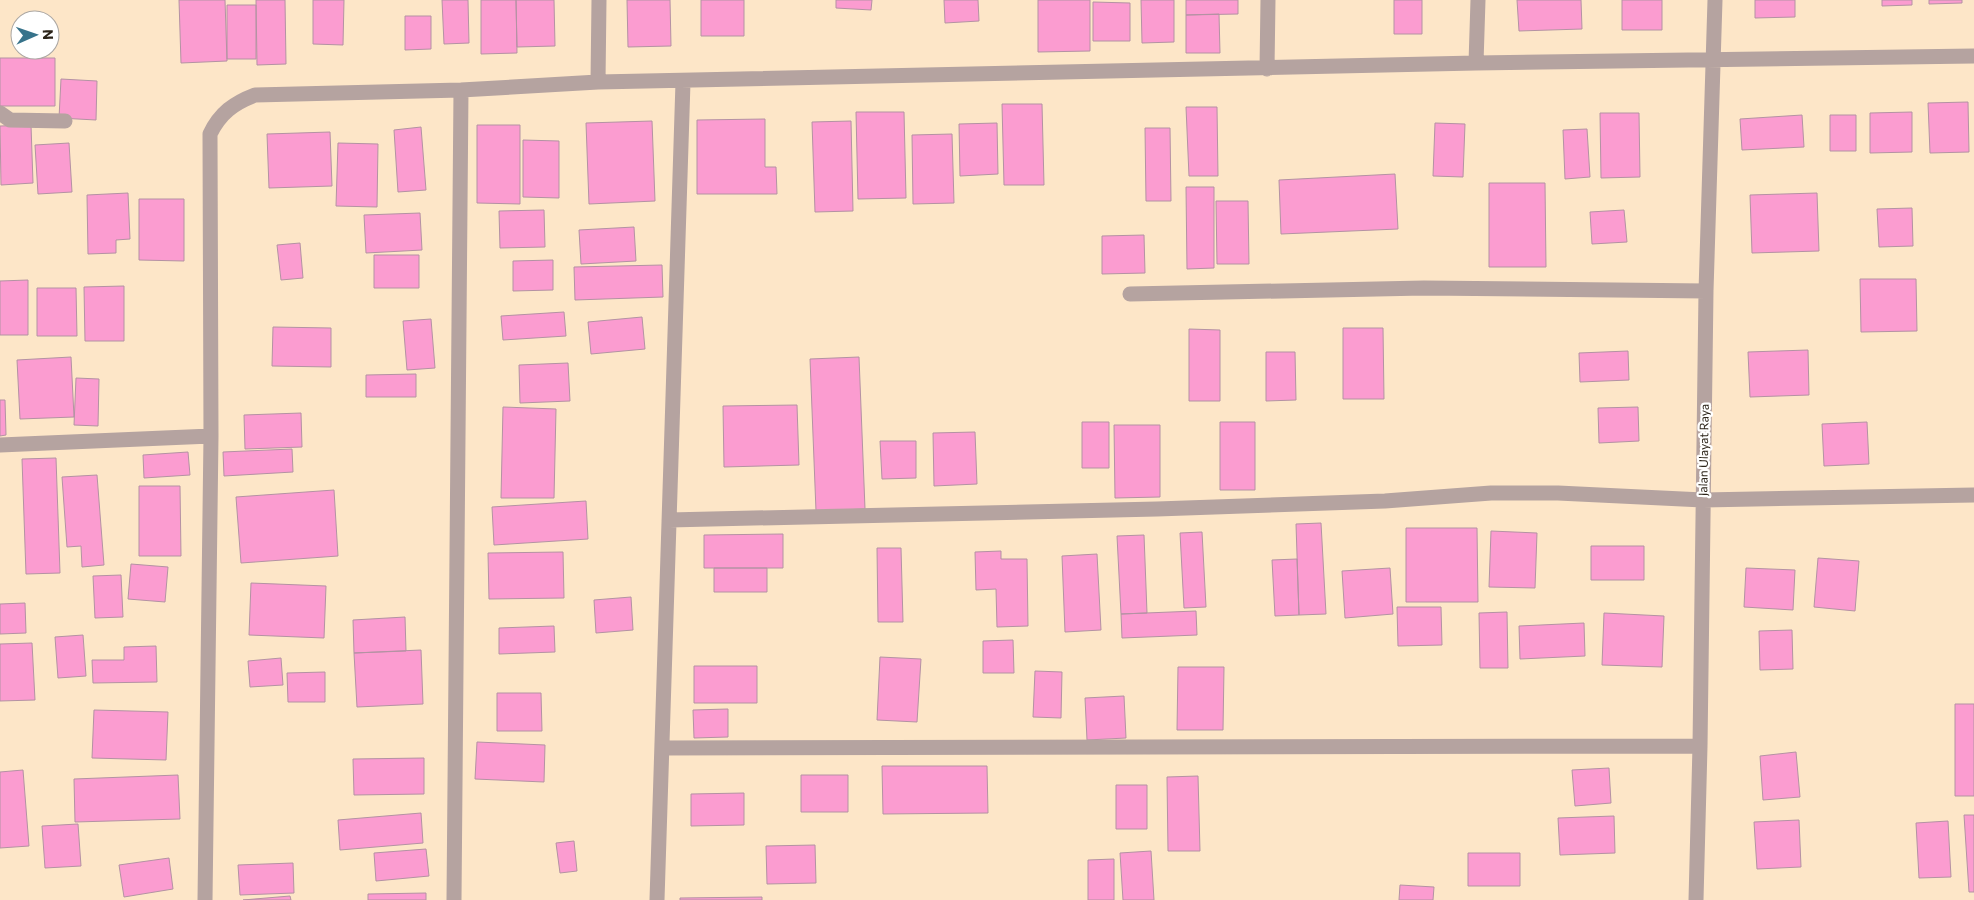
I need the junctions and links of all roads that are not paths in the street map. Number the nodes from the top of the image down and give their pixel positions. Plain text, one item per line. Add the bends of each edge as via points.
1 (599, 0) edge
2 (1268, 0) edge
3 (1478, 0) edge
4 (1715, 0) edge
5 (1974, 56) edge
6 (1714, 61) junction
7 (1476, 64) junction
8 (1267, 69) junction
9 (598, 82) junction
10 (683, 82) junction
11 (461, 90) junction
12 (0, 113) edge
13 (65, 121) dead end
14 (1706, 291) junction
15 (1130, 294) dead end
16 (210, 436) junction
17 (0, 445) edge
18 (1974, 495) edge
19 (1703, 500) junction
20 (669, 520) junction
21 (1700, 746) junction
22 (662, 748) junction
23 (205, 900) edge
24 (454, 900) edge
25 (657, 900) edge
26 (1696, 900) edge

1 - 9 street
2 - 8 street
3 - 7 street
4 - 6 street, Jalan Ulayat Raya
5 - 6 street
6 - 7 street
6 - 14 street, Jalan Ulayat Raya
7 - 8 street
8 - 10 street
9 - 10 street
9 - 11 street
10 - 20 street
11 - 16 street via 255,95 239,101 217,119 210,134 209,153
11 - 24 street
12 - 13 street via 10,120
14 - 15 street via 1424,288
14 - 19 street, Jalan Ulayat Raya
16 - 17 street
16 - 23 street
18 - 19 street
19 - 20 street via 1491,493 1385,501 1176,508
19 - 21 street, Jalan Ulayat Raya
20 - 22 street
21 - 22 street
21 - 26 street, Jalan Ulayat Raya
22 - 25 street

